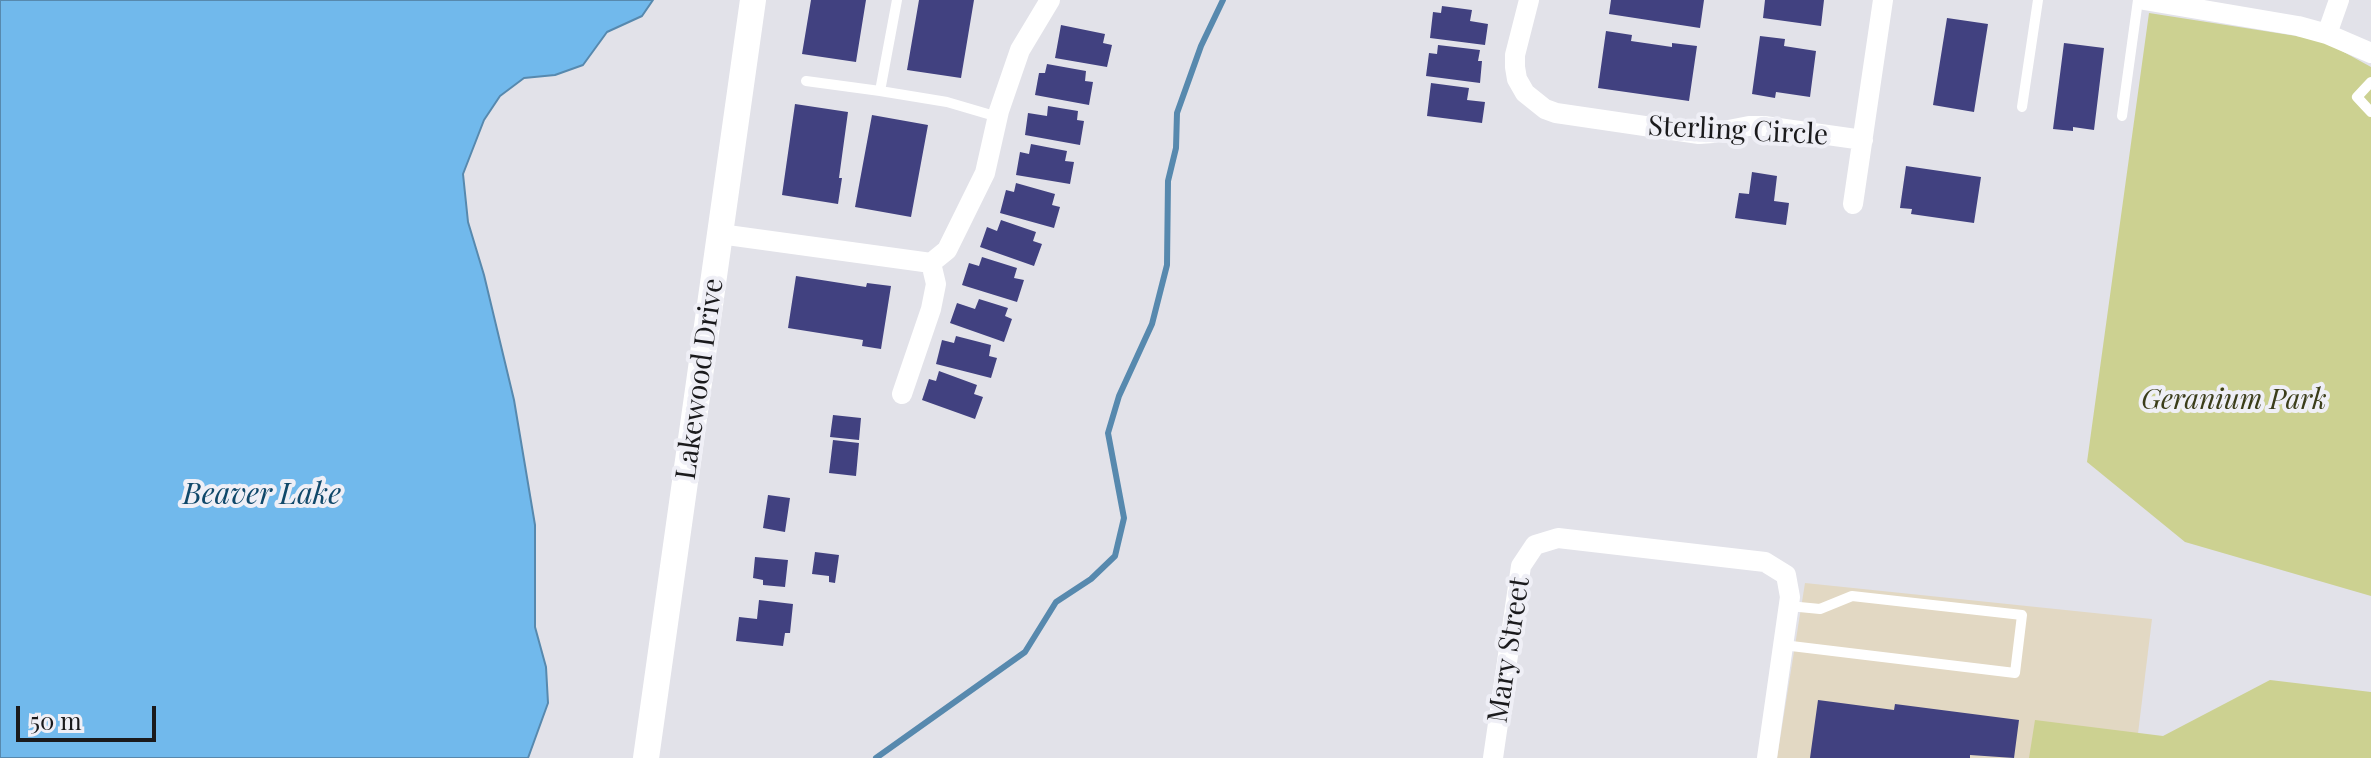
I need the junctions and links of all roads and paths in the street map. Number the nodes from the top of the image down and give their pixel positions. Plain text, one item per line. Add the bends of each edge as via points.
1 (753, 0) edge
2 (897, 0) edge
3 (1050, 0) edge
4 (1529, 0) edge
5 (1883, 0) edge
6 (2038, 0) edge
7 (2138, 0) edge
8 (2144, 0) edge
9 (2339, 0) edge
10 (2215, 5) edge
11 (2327, 34) junction
12 (2371, 53) edge
13 (806, 81) dead end
14 (2371, 82) edge
15 (880, 91) junction
16 (2022, 107) dead end
17 (2371, 112) edge
18 (2122, 116) dead end
19 (998, 117) junction
20 (1863, 140) junction
21 (1853, 204) dead end
22 (720, 234) junction
23 (931, 263) junction
24 (902, 394) dead end
25 (1789, 606) junction
26 (1783, 645) junction
27 (646, 758) edge
28 (1493, 758) edge
29 (1767, 758) edge

1 - 22 street, Lakewood Drive
2 - 15 lane
3 - 19 street via 1020,50
4 - 20 street, Sterling Circle via 1515,67 1525,93 1545,109 1699,134 1749,126
5 - 20 street
6 - 16 lane
7 - 18 lane
8 - 10 street
9 - 11 street
10 - 11 street
11 - 12 street
13 - 15 lane
14 - 17 lane via 2357,97
15 - 19 lane
19 - 23 street via 985,173 947,250
20 - 21 street
22 - 23 street
22 - 27 street, Lakewood Drive
23 - 24 street via 936,284 931,309
25 - 26 street
25 - 26 lane via 1820,609 1852,596 2022,615 2015,673
25 - 28 street, Mary Street via 1786,575 1765,562 1558,538 1535,545 1521,566
26 - 29 street

